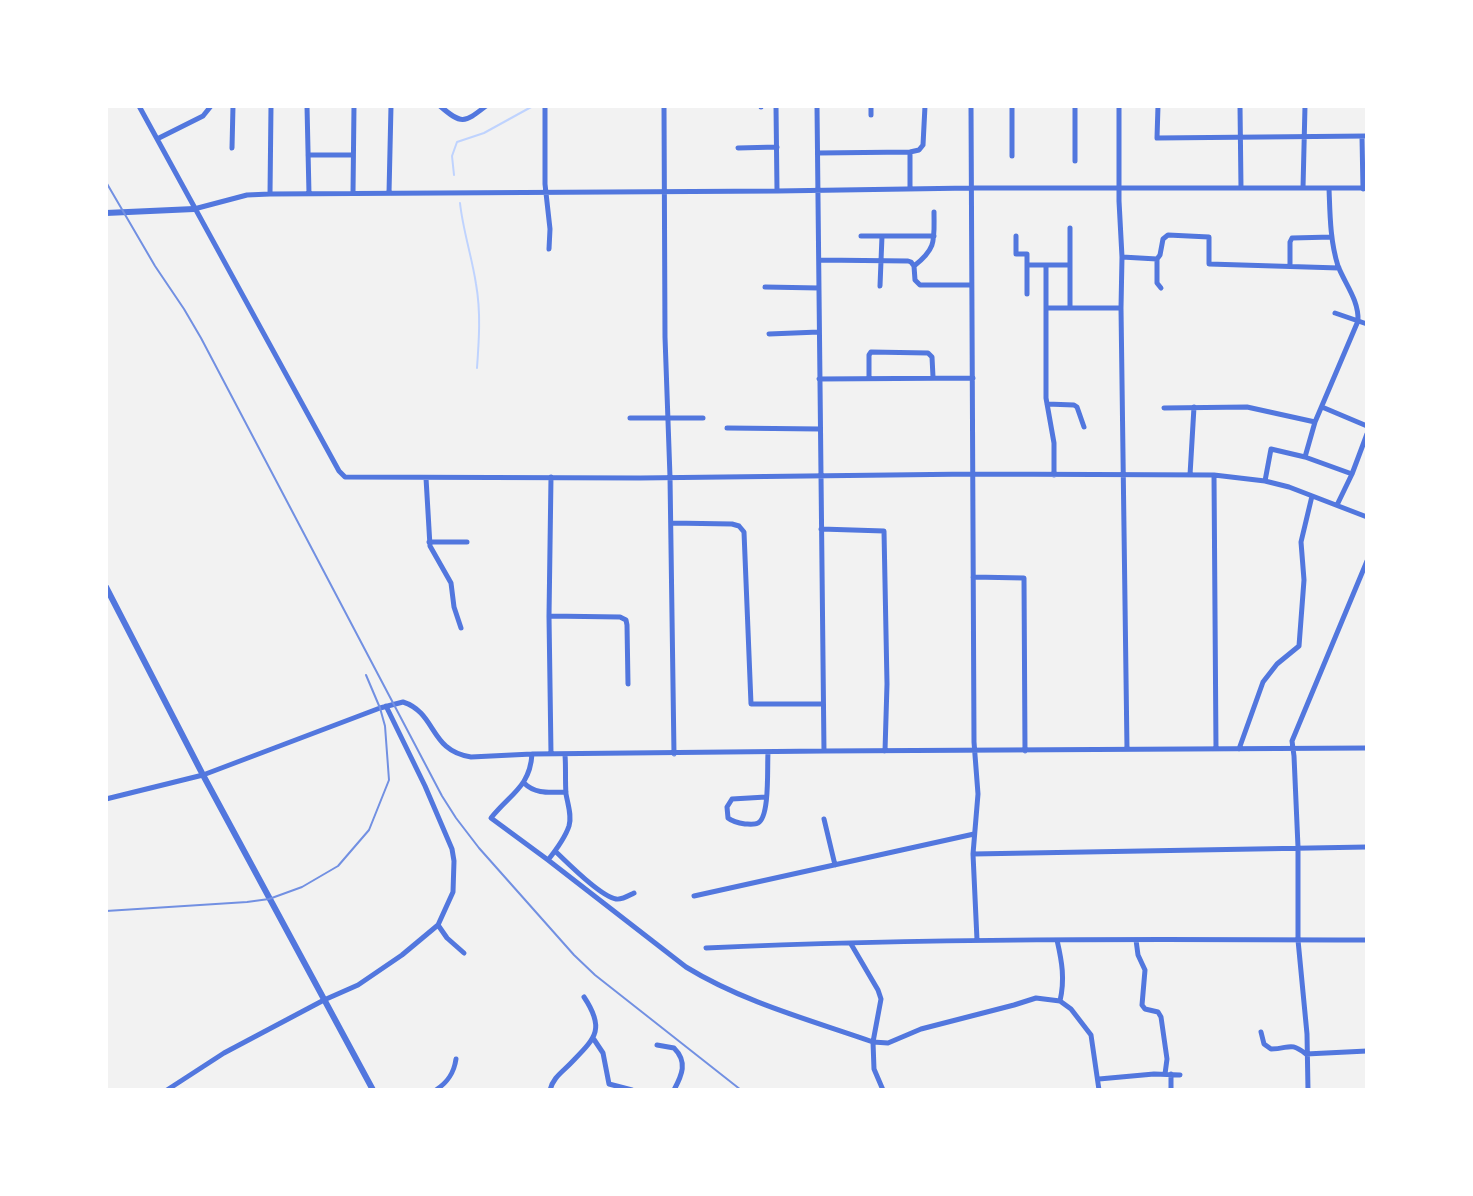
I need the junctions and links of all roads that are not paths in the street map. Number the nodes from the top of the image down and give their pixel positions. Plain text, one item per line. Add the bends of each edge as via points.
1 (139, 106) edge
2 (211, 106) edge
3 (233, 106) edge
4 (271, 106) edge
5 (307, 106) edge
6 (354, 106) edge
7 (391, 106) edge
8 (440, 106) edge
9 (486, 106) edge
10 (545, 106) edge
11 (664, 106) edge
12 (776, 106) edge
13 (817, 106) edge
14 (871, 106) edge
15 (925, 106) edge
16 (971, 106) edge
17 (1012, 106) edge
18 (1075, 106) edge
19 (1119, 106) edge
20 (1158, 106) edge
21 (1240, 106) edge
22 (1305, 106) edge
23 (871, 115) dead end
24 (1305, 136) junction
25 (1365, 137) edge
26 (1241, 138) junction
27 (157, 139) junction
28 (777, 147) junction
29 (232, 148) dead end
30 (738, 148) dead end
31 (910, 152) junction
32 (818, 153) junction
33 (308, 155) junction
34 (352, 155) junction
35 (1012, 156) dead end
36 (1075, 161) dead end
37 (971, 188) junction
38 (1119, 188) junction
39 (1241, 188) junction
40 (1303, 188) junction
41 (1329, 188) junction
42 (1365, 188) edge
43 (910, 189) junction
44 (818, 190) junction
45 (665, 191) junction
46 (777, 191) junction
47 (546, 192) junction
48 (353, 193) junction
49 (389, 193) junction
50 (270, 194) junction
51 (309, 194) junction
52 (194, 209) junction
53 (934, 212) dead end
54 (106, 213) edge
55 (1070, 228) dead end
56 (861, 236) dead end
57 (882, 236) junction
58 (934, 236) junction
59 (1016, 236) dead end
60 (1332, 237) junction
61 (549, 249) dead end
62 (1122, 257) junction
63 (1157, 259) junction
64 (819, 260) junction
65 (880, 260) junction
66 (1027, 265) junction
67 (1046, 265) junction
68 (1070, 265) junction
69 (914, 266) junction
70 (1290, 266) junction
71 (1339, 268) junction
72 (971, 285) junction
73 (880, 286) dead end
74 (765, 287) dead end
75 (819, 288) junction
76 (1161, 288) dead end
77 (1027, 294) dead end
78 (1046, 308) junction
79 (1070, 308) junction
80 (1121, 308) junction
81 (1335, 313) dead end
82 (1358, 321) junction
83 (1367, 324) edge
84 (819, 332) junction
85 (769, 334) dead end
86 (933, 377) junction
87 (869, 378) junction
88 (973, 378) junction
89 (819, 379) junction
90 (1047, 404) junction
91 (1194, 407) junction
92 (1322, 407) junction
93 (1164, 408) dead end
94 (630, 418) dead end
95 (703, 418) dead end
96 (668, 419) junction
97 (1315, 422) junction
98 (1367, 426) edge
99 (1084, 427) dead end
100 (727, 428) dead end
101 (820, 429) junction
102 (1367, 434) edge
103 (1364, 448) edge
104 (1305, 457) junction
105 (973, 474) junction
106 (1124, 474) junction
107 (1352, 474) junction
108 (1054, 475) junction
109 (1190, 475) junction
110 (1214, 475) junction
111 (820, 476) junction
112 (551, 477) junction
113 (670, 477) junction
114 (426, 478) junction
115 (1265, 481) junction
116 (1312, 496) junction
117 (1337, 505) junction
118 (1367, 517) edge
119 (671, 523) junction
120 (821, 529) junction
121 (429, 542) junction
122 (467, 542) dead end
123 (1367, 561) edge
124 (973, 577) junction
125 (106, 587) edge
126 (549, 616) junction
127 (461, 628) dead end
128 (628, 684) dead end
129 (823, 704) junction
130 (386, 706) junction
131 (1292, 748) junction
132 (1367, 748) edge
133 (1127, 749) junction
134 (1216, 749) junction
135 (1239, 749) junction
136 (824, 751) junction
137 (885, 751) junction
138 (1025, 751) junction
139 (975, 752) junction
140 (768, 753) junction
141 (532, 754) junction
142 (551, 754) junction
143 (674, 754) junction
144 (565, 755) junction
145 (203, 775) junction
146 (524, 783) junction
147 (566, 792) junction
148 (766, 797) junction
149 (106, 799) edge
150 (824, 819) dead end
151 (974, 833) junction
152 (1298, 847) junction
153 (1367, 847) edge
154 (555, 851) junction
155 (973, 854) junction
156 (548, 860) junction
157 (835, 865) junction
158 (634, 893) dead end
159 (694, 896) dead end
160 (438, 925) junction
161 (977, 940) junction
162 (1057, 940) junction
163 (1136, 940) junction
164 (1298, 940) junction
165 (1367, 940) edge
166 (850, 943) junction
167 (706, 948) dead end
168 (464, 953) dead end
169 (584, 997) dead end
170 (324, 1000) junction
171 (1060, 1001) junction
172 (1261, 1032) dead end
173 (593, 1038) junction
174 (873, 1042) junction
175 (657, 1045) dead end
176 (1367, 1051) edge
177 (1306, 1054) junction
178 (456, 1059) dead end
179 (1168, 1074) junction
180 (1180, 1075) dead end
181 (1099, 1079) junction
182 (167, 1090) edge
183 (373, 1090) edge
184 (436, 1090) edge
185 (550, 1090) edge
186 (632, 1090) edge
187 (674, 1090) edge
188 (883, 1090) edge
189 (1099, 1090) edge
190 (1171, 1090) edge
191 (1308, 1090) edge

1 - 27 street
2 - 27 street via 203,116
3 - 29 street
4 - 50 street
5 - 33 street
6 - 34 street
7 - 49 street
8 - 9 street via 462,121
10 - 47 street
11 - 45 street
12 - 28 street
13 - 32 street
14 - 23 street
15 - 31 street via 922,148
16 - 37 street
17 - 35 street
18 - 36 street
19 - 38 street
20 - 26 street via 1157,138
21 - 26 street
22 - 24 street
24 - 25 street
24 - 26 street
24 - 40 street
25 - 42 street
26 - 39 street
27 - 52 street
28 - 30 street
28 - 46 street
31 - 32 street
31 - 43 street
32 - 44 street
33 - 34 street
33 - 51 street
34 - 48 street
37 - 38 street
37 - 43 street
37 - 72 street
38 - 39 street
38 - 62 street
39 - 40 street
40 - 41 street
41 - 42 street
41 - 60 street
43 - 44 street
44 - 46 street
44 - 64 street
45 - 46 street
45 - 47 street
45 - 96 street
47 - 49 street
47 - 61 street
48 - 49 street
48 - 51 street
50 - 51 street
50 - 52 street
52 - 54 street
52 - 114 street via 342,475
53 - 58 street
55 - 68 street
56 - 57 street
57 - 58 street
57 - 65 street
58 - 69 street via 928,255
59 - 66 street via 1016,254 1027,254
60 - 70 street via 1292,238
60 - 71 street
62 - 63 street
62 - 80 street
63 - 70 street via 1165,236 1209,237 1209,264
63 - 76 street
64 - 65 street
64 - 75 street
65 - 69 street
65 - 73 street
66 - 67 street
66 - 77 street
67 - 68 street
67 - 78 street
68 - 79 street
69 - 72 street via 920,285
70 - 71 street
71 - 82 street
72 - 88 street
74 - 75 street
75 - 84 street
78 - 79 street
78 - 90 street
79 - 80 street
80 - 106 street
81 - 82 street
82 - 83 street
82 - 92 street
84 - 85 street
84 - 89 street
86 - 87 street
86 - 87 street via 928,353 871,352
86 - 88 street
87 - 89 street
88 - 105 street
89 - 101 street
90 - 99 street via 1074,405
90 - 108 street
91 - 93 street
91 - 97 street via 1247,407
91 - 109 street
92 - 97 street
92 - 98 street
94 - 96 street
95 - 96 street
96 - 113 street
97 - 104 street
100 - 101 street
101 - 111 street
102 - 103 street
103 - 107 street
104 - 107 street
104 - 115 street via 1271,449
105 - 108 street
105 - 111 street
105 - 124 street
106 - 108 street
106 - 109 street
106 - 133 street
107 - 117 street
109 - 110 street
110 - 115 street
110 - 134 street
111 - 113 street
111 - 120 street
112 - 113 street
112 - 114 street
112 - 126 street
113 - 119 street
114 - 121 street
115 - 116 street
116 - 117 street
116 - 135 street via 1301,542 1300,642 1263,682
117 - 118 street
119 - 129 street via 732,524 744,532 751,704
119 - 143 street
120 - 129 street
120 - 137 street via 884,531
121 - 122 street
121 - 127 street via 451,583
123 - 131 street
124 - 138 street via 1024,578
124 - 139 street
125 - 145 street
126 - 128 street via 626,620
126 - 142 street
129 - 136 street
130 - 141 street via 408,703 446,747 462,755
130 - 145 street
130 - 160 street via 452,849 453,892
131 - 132 street
131 - 135 street
131 - 152 street
133 - 134 street
133 - 138 street
134 - 135 street
136 - 137 street
136 - 140 street
137 - 139 street
138 - 139 street
139 - 151 street
140 - 143 street
140 - 148 street
141 - 142 street
141 - 146 street
142 - 144 street
143 - 144 street
144 - 147 street
145 - 149 street
145 - 170 street
146 - 147 street via 533,791
146 - 156 street via 491,818
147 - 154 street via 569,828
148 - 148 street via 758,823 728,818 732,799
150 - 157 street
151 - 155 street
151 - 157 street
152 - 153 street
152 - 155 street
152 - 164 street
154 - 156 street
154 - 158 street via 615,899
155 - 161 street
156 - 174 street via 708,980
157 - 159 street
160 - 168 street
160 - 170 street via 358,985
161 - 162 street
161 - 166 street
162 - 163 street
162 - 171 street via 1063,965
163 - 164 street
163 - 179 street via 1145,970 1142,1005 1161,1017
164 - 165 street
164 - 177 street
166 - 167 street
166 - 174 street via 881,999
169 - 173 street via 597,1020
170 - 182 street
170 - 183 street
171 - 174 street via 1036,998 888,1043
171 - 181 street via 1091,1035
172 - 177 street via 1267,1047 1298,1047
173 - 185 street
173 - 186 street via 603,1053 609,1084
174 - 188 street via 874,1069
175 - 187 street via 674,1048 682,1059
176 - 177 street
177 - 191 street
178 - 184 street via 452,1075
179 - 180 street
179 - 181 street
179 - 190 street
181 - 189 street

